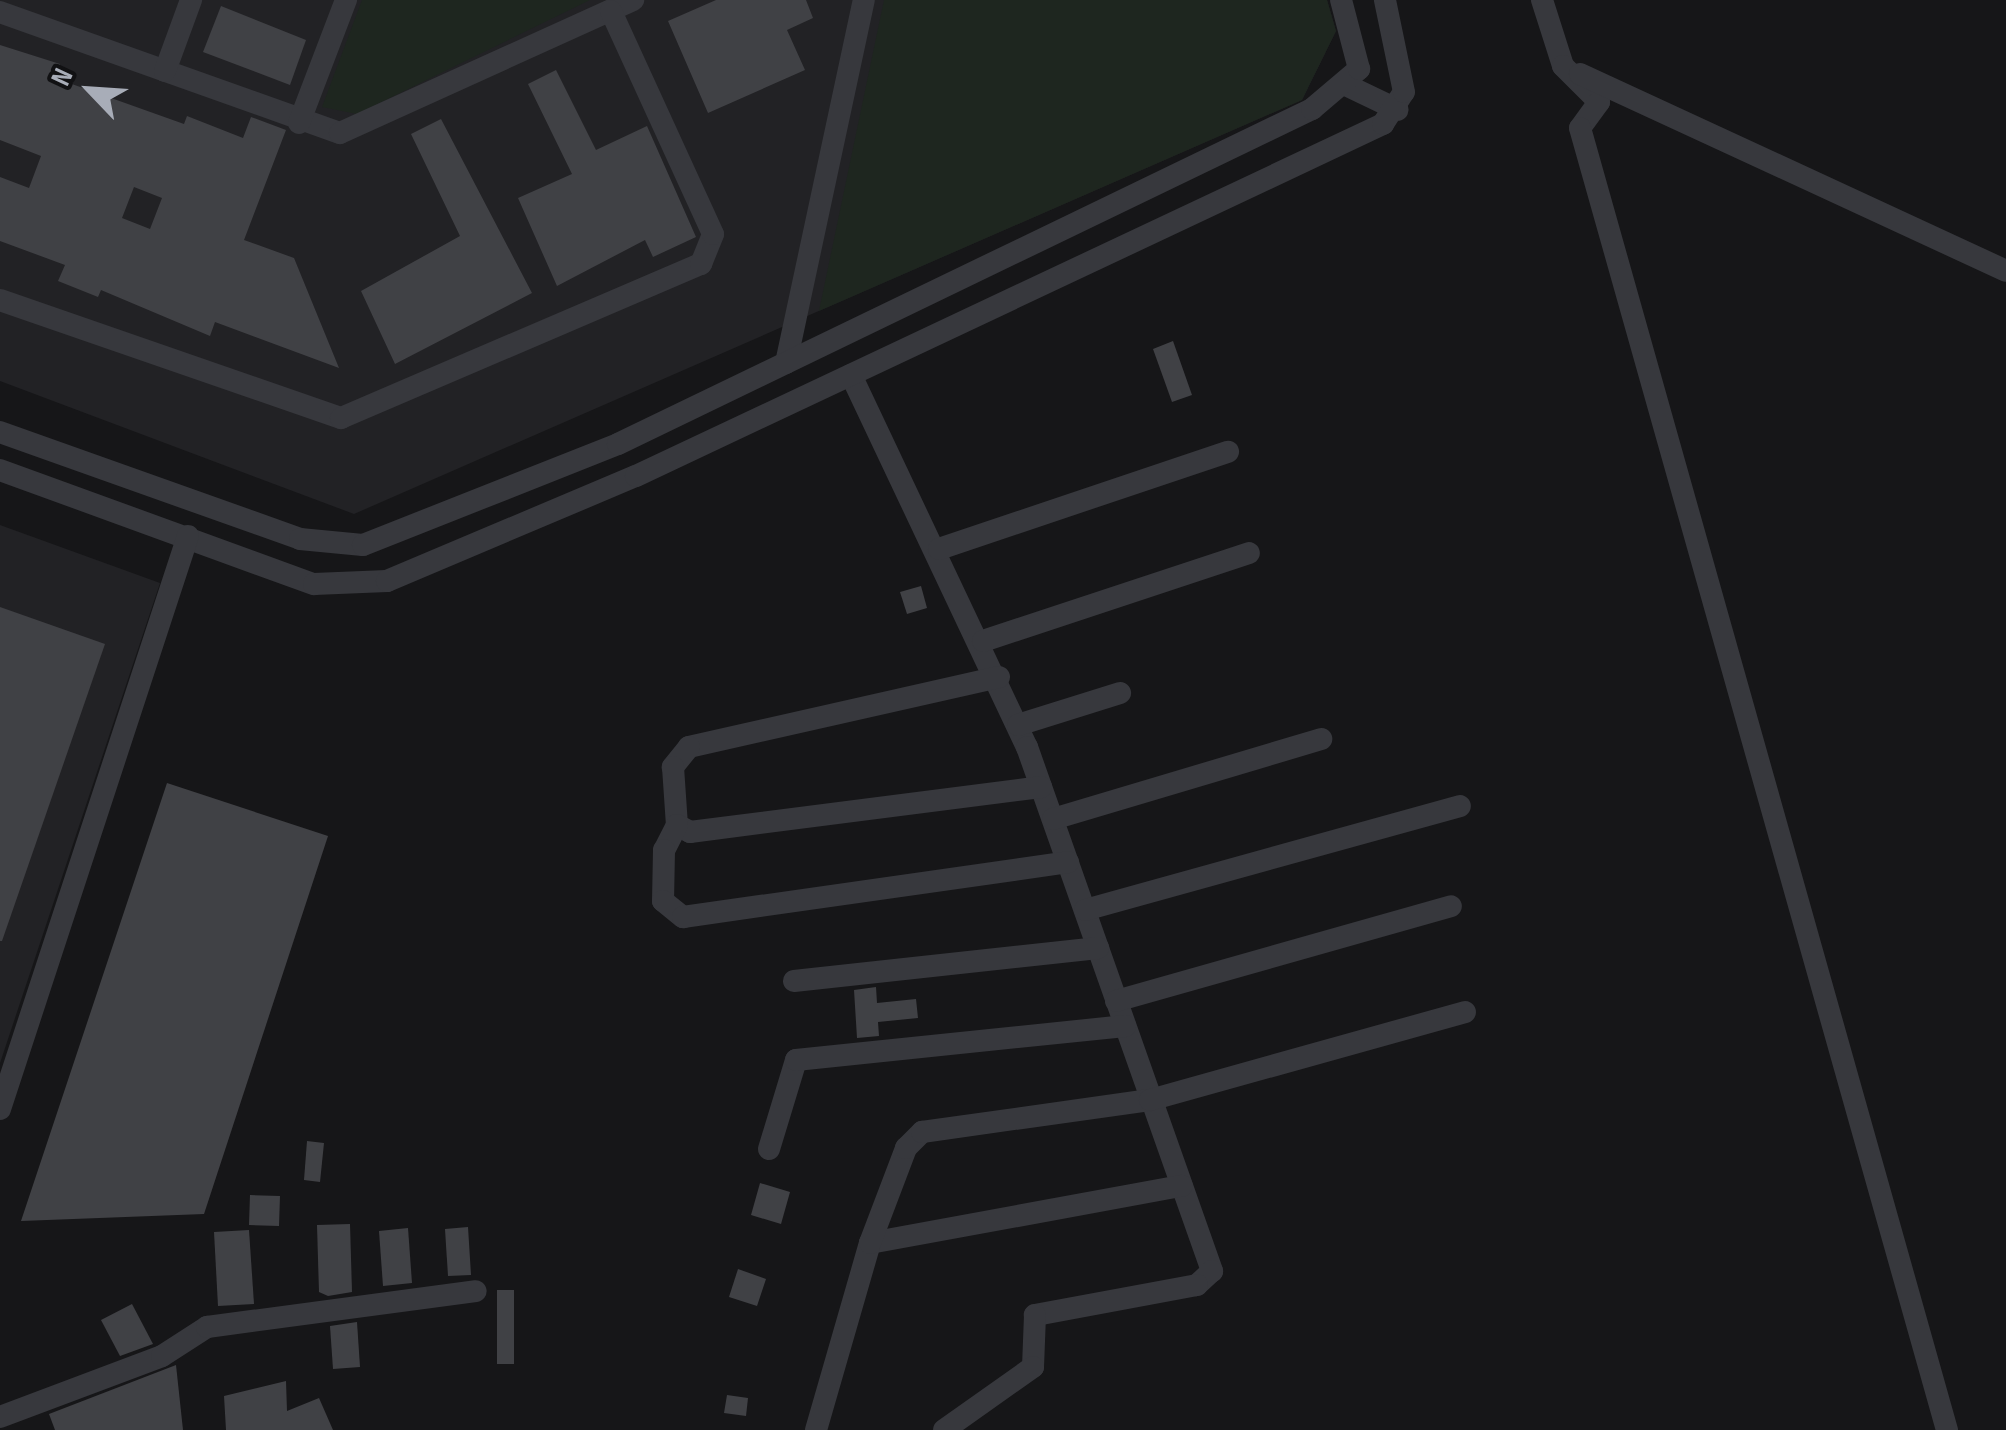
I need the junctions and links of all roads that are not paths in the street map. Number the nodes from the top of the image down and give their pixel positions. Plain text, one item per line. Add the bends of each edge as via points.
1 (191, 0) edge
2 (346, 0) edge
3 (633, 0) edge
4 (864, 0) edge
5 (1341, 0) edge
6 (1385, 0) edge
7 (1542, 0) edge
8 (611, 11) junction
9 (0, 12) edge
10 (1563, 66) junction
11 (165, 71) junction
12 (1348, 86) junction
13 (1398, 110) junction
14 (299, 123) junction
15 (2006, 271) edge
16 (0, 300) edge
17 (786, 363) junction
18 (851, 375) junction
19 (0, 432) edge
20 (1228, 452) dead end
21 (0, 470) edge
22 (188, 536) junction
23 (939, 549) junction
24 (1249, 553) dead end
25 (983, 641) junction
26 (999, 677) junction
27 (1120, 693) dead end
28 (1018, 725) junction
29 (1321, 739) dead end
30 (1041, 787) junction
31 (1460, 806) dead end
32 (1053, 819) junction
33 (677, 825) junction
34 (1068, 862) junction
35 (1451, 906) dead end
36 (1085, 910) junction
37 (1098, 948) junction
38 (794, 981) dead end
39 (1116, 1001) junction
40 (1465, 1012) dead end
41 (1125, 1026) junction
42 (1150, 1100) junction
43 (0, 1110) edge
44 (769, 1149) dead end
45 (1182, 1186) junction
46 (870, 1244) junction
47 (476, 1291) dead end
48 (0, 1417) edge
49 (816, 1430) edge
50 (944, 1430) edge
51 (1946, 1430) edge

1 - 11 street
2 - 14 street
3 - 8 street
4 - 17 street
5 - 12 street via 1358,59
6 - 13 street via 1403,72
7 - 10 street
8 - 14 street via 357,129
8 - 16 street via 714,234 701,264 340,418
9 - 11 street
10 - 15 street
10 - 51 street via 1599,102 1580,128
11 - 14 street
12 - 13 street
12 - 17 street via 1116,210
13 - 18 street via 1256,188
17 - 19 street via 618,444 348,548
18 - 22 street via 376,584 314,584
18 - 23 street
20 - 23 street
21 - 22 street
22 - 43 street
23 - 25 street
24 - 25 street
25 - 26 street
26 - 28 street
26 - 33 street via 689,747 673,767
27 - 28 street
28 - 30 street
29 - 32 street
30 - 32 street
30 - 33 street via 690,832
31 - 36 street
32 - 34 street
33 - 34 street via 664,850 664,902 683,917
34 - 36 street
35 - 39 street
36 - 37 street
37 - 38 street
37 - 39 street
39 - 41 street
40 - 42 street
41 - 42 street
41 - 44 street via 804,1058 788,1073
42 - 45 street
42 - 46 street via 922,1132 906,1148
45 - 46 street
45 - 50 street via 1210,1278 1035,1315 1032,1366
46 - 49 street
47 - 48 street via 207,1327 162,1356

